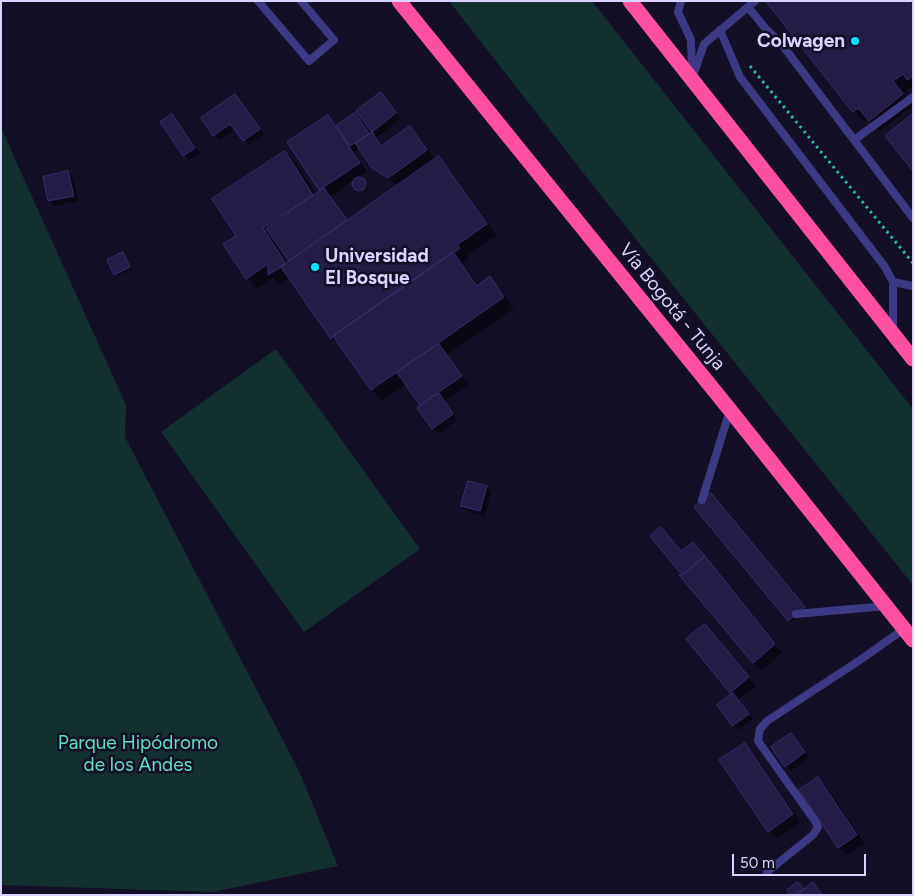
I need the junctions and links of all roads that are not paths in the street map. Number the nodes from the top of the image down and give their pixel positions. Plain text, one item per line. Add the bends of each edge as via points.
1 (258, 1) edge
2 (301, 1) edge
3 (399, 1) edge
4 (630, 1) edge
5 (681, 1) edge
6 (755, 1) edge
7 (747, 8) junction
8 (720, 30) junction
9 (692, 79) junction
10 (913, 97) edge
11 (854, 140) junction
12 (913, 218) edge
13 (892, 282) junction
14 (913, 286) edge
15 (893, 334) junction
16 (913, 359) edge
17 (730, 410) junction
18 (702, 500) dead end
19 (886, 606) junction
20 (796, 614) dead end
21 (908, 634) edge
22 (767, 872) dead end

1 - 2 lane via 309,62 334,40
3 - 17 highway, Vía Bogotá - Tunja
4 - 9 highway
5 - 9 lane via 678,12 691,40
6 - 7 lane
7 - 8 lane
7 - 11 lane via 780,42
8 - 9 lane via 704,44
8 - 13 lane via 740,77 885,267
9 - 15 highway
10 - 11 lane
11 - 12 lane
13 - 14 lane
13 - 15 lane
15 - 16 highway
17 - 18 lane
17 - 19 highway, Vía Bogotá - Tunja
19 - 20 lane
19 - 21 highway, Vía Bogotá - Tunja
21 - 22 lane via 860,660 767,721 760,729 758,741 818,827 813,835

